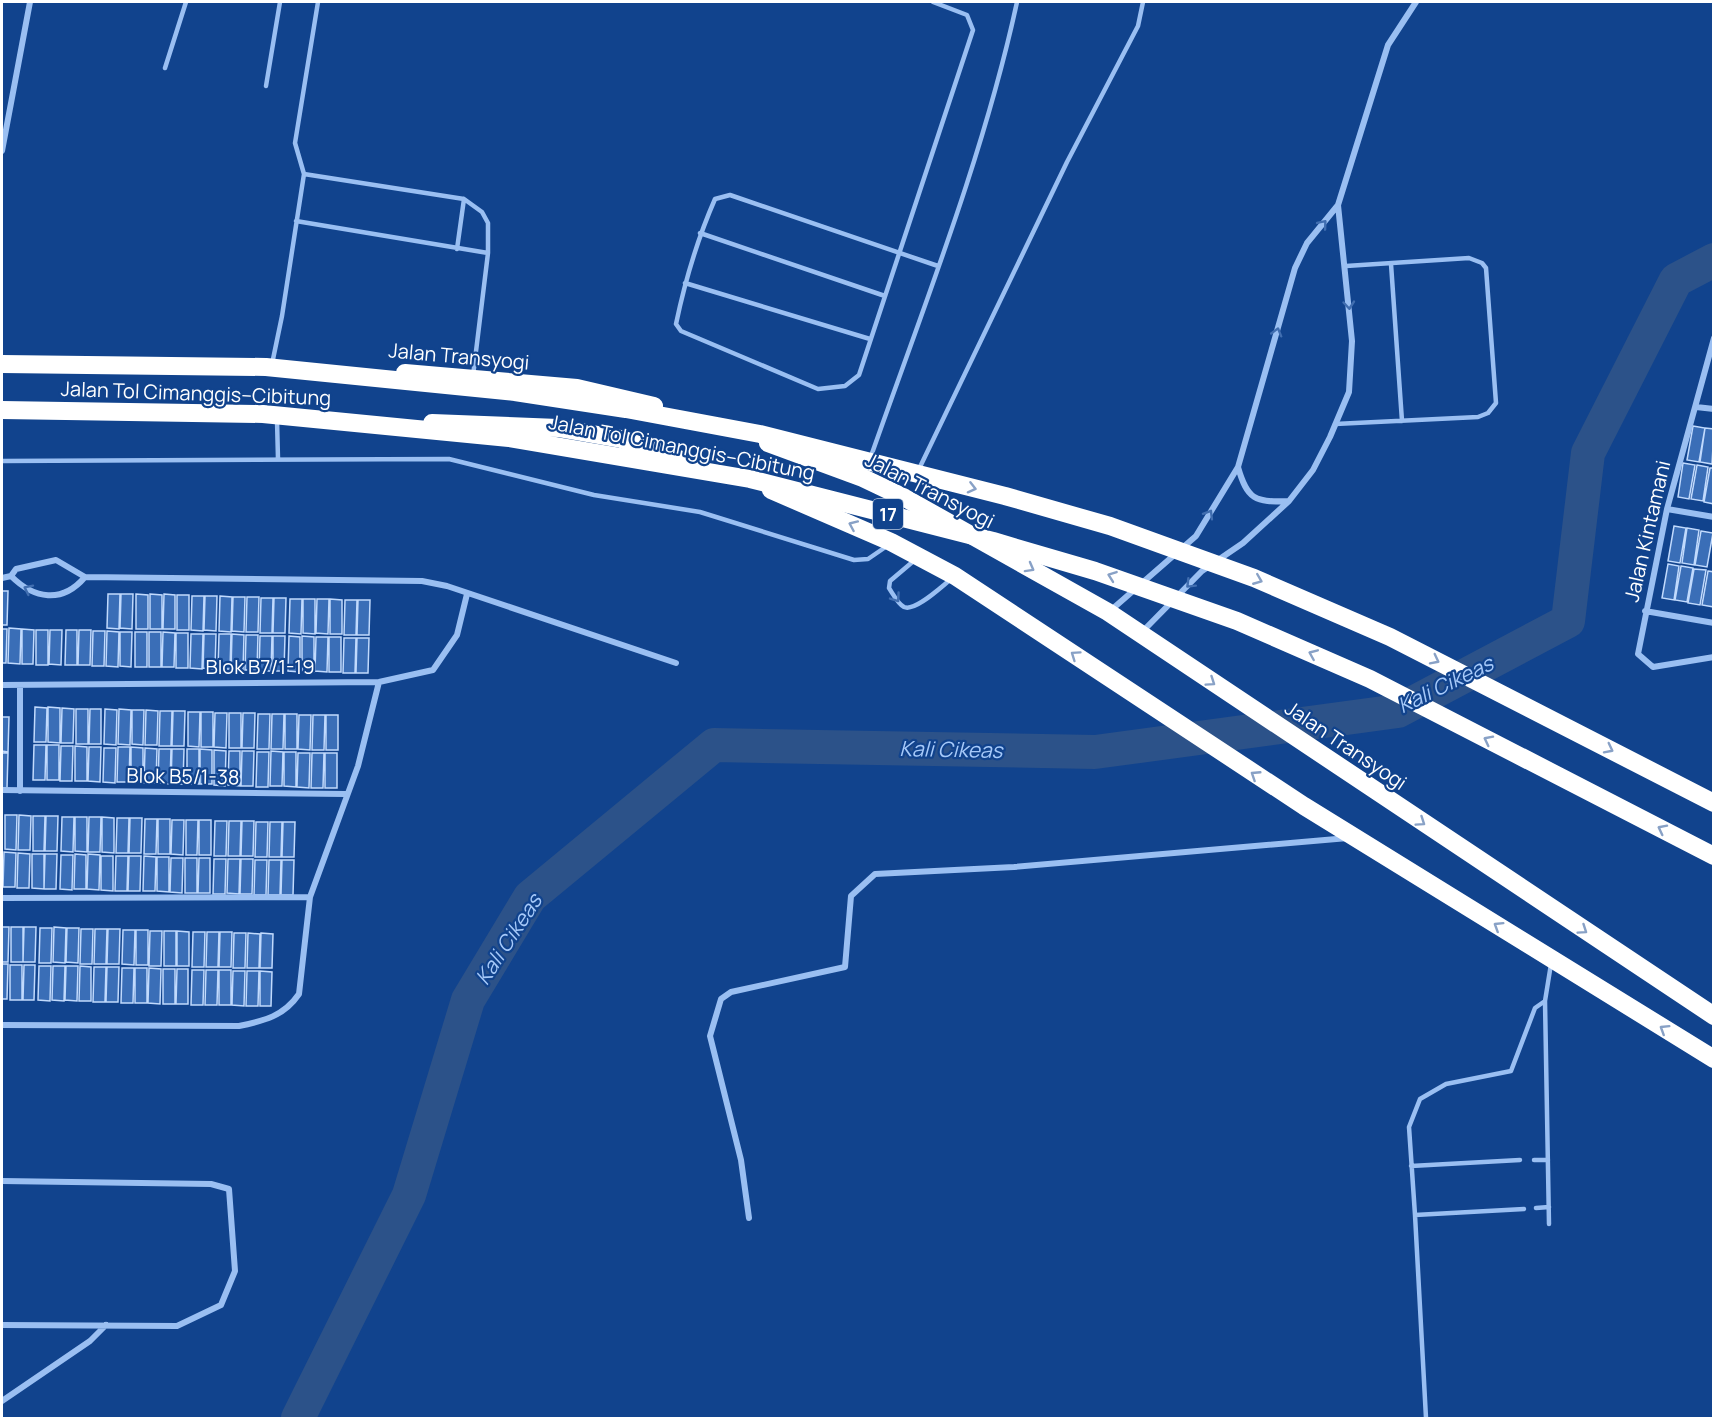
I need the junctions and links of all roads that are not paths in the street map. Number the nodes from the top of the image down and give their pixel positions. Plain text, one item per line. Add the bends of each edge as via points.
1 (30, 2) edge
2 (186, 2) edge
3 (280, 2) edge
4 (318, 2) edge
5 (933, 2) edge
6 (1017, 2) edge
7 (1143, 2) edge
8 (1416, 2) edge
9 (165, 68) dead end
10 (266, 86) dead end
11 (2, 151) edge
12 (304, 174) junction
13 (464, 199) junction
14 (1338, 205) junction
15 (296, 221) junction
16 (700, 233) junction
17 (457, 249) junction
18 (900, 252) junction
19 (488, 253) junction
20 (1391, 264) junction
21 (938, 266) junction
22 (1346, 266) junction
23 (685, 283) junction
24 (885, 296) junction
25 (1713, 338) edge
26 (870, 339) junction
27 (2, 363) edge
28 (272, 366) junction
29 (472, 378) junction
30 (1696, 407) junction
31 (1713, 409) edge
32 (2, 410) edge
33 (2, 417) edge
34 (277, 420) junction
35 (1402, 422) junction
36 (1335, 424) junction
37 (278, 459) junction
38 (2, 461) edge
39 (1238, 467) junction
40 (915, 477) dead end
41 (863, 478) junction
42 (1289, 501) junction
43 (1667, 509) junction
44 (1713, 517) edge
45 (891, 542) junction
46 (920, 556) junction
47 (11, 576) junction
48 (955, 576) junction
49 (85, 577) junction
50 (2, 578) edge
51 (467, 594) junction
52 (1645, 611) junction
53 (1108, 612) junction
54 (1713, 622) edge
55 (1140, 634) junction
56 (1713, 657) edge
57 (676, 663) dead end
58 (379, 682) junction
59 (2, 685) edge
60 (20, 685) junction
61 (2, 790) edge
62 (20, 791) junction
63 (345, 794) junction
64 (1713, 802) edge
65 (1356, 838) junction
66 (1713, 856) edge
67 (310, 897) junction
68 (2, 898) edge
69 (1551, 960) junction
70 (1545, 1001) junction
71 (1713, 1016) edge
72 (2, 1025) edge
73 (1713, 1059) edge
74 (1520, 1160) dead end
75 (1534, 1160) dead end
76 (1548, 1160) junction
77 (1411, 1166) junction
78 (2, 1181) edge
79 (1549, 1207) junction
80 (1536, 1208) dead end
81 (1524, 1209) dead end
82 (1415, 1215) junction
83 (749, 1218) dead end
84 (1549, 1224) dead end
85 (2, 1325) edge
86 (107, 1325) junction
87 (2, 1401) edge
88 (1426, 1419) edge

1 - 11 street
2 - 9 lane
3 - 10 lane
4 - 12 lane via 295,143
5 - 18 lane via 967,15 973,30
6 - 21 lane via 1004,64
7 - 40 lane via 1138,26 1067,162
8 - 14 street via 1388,45
12 - 13 lane
12 - 15 lane
13 - 17 lane
13 - 19 lane via 482,212 488,223
14 - 22 street
39 -> 14 street via 1295,267 1307,243
15 - 17 lane
15 - 28 lane
16 - 18 lane via 715,200 730,195
16 - 23 lane
16 - 24 lane
17 - 19 lane
18 - 21 lane
18 - 24 lane
19 - 29 lane
20 - 22 lane
20 - 35 lane
20 - 35 lane via 1469,258 1482,263 1486,268 1496,387 1496,403 1478,417
21 - 41 lane
22 -> 36 street via 1352,340 1348,392
23 - 26 lane
23 - 26 lane via 676,324 681,331 818,389 837,388 859,375
24 - 26 lane
25 - 30 street, Jalan Kintamani
27 - 28 highway, Jalan Transyogi
27 -> 64 highway, Jalan Tol Cimanggis–Cibitung / 17, bridge via 266,367 515,392 760,434 983,490 1110,526 1254,578 1390,637
28 - 29 highway, Jalan Transyogi
29 - 41 highway, Jalan Transyogi via 577,388 699,416
30 - 31 street
30 - 43 street, Jalan Kintamani
66 -> 32 highway, Jalan Tol Cimanggis–Cibitung / 17, bridge via 1370,679 1237,621 1095,571 993,541 750,479 509,438 263,414
33 - 34 highway
34 - 37 lane
45 -> 34 highway via 768,488 621,439 558,428
35 - 36 lane
36 - 42 street via 1313,470
37 - 38 lane
37 - 45 lane via 449,459 594,495 700,512 854,560 868,559
39 - 42 street via 1243,486 1251,496 1263,501
53 -> 39 street via 1196,536
41 -> 53 highway, Jalan Transyogi via 907,493
42 -> 55 street via 1243,543 1202,571
43 - 44 street
43 - 52 street, Jalan Kintamani
45 - 46 highway
46 - 48 highway
46 -> 48 lane via 890,581 889,588 902,606 918,605
47 - 49 street via 16,569 56,560
49 -> 47 street via 76,587 49,596 25,590
47 - 50 street
65 -> 48 highway
49 - 51 street via 422,581
51 - 57 street
51 - 58 street, Blok B7/1-19 via 458,635 433,670
52 - 54 street
52 - 56 street, Jalan Kintamani via 1638,654 1653,667
53 - 55 highway, Jalan Transyogi
55 -> 71 highway, Jalan Transyogi
58 - 60 street, Blok B7/1-19
58 - 63 street via 358,766
59 - 60 street, Blok B7/1-19
60 - 62 street
61 - 62 street, Blok B5/1-38
62 - 63 street, Blok B5/1-38
63 - 67 street
69 -> 65 highway
65 - 83 street via 1014,867 875,874 851,896 845,967 731,992 721,999 710,1036 741,1160
67 - 68 street
67 - 72 street via 299,994 272,1018 239,1026
69 - 70 lane
73 -> 69 highway
70 - 76 lane
70 - 77 lane via 1535,1008 1511,1071 1446,1084 1420,1099 1409,1127
74 - 77 lane
75 - 76 lane
76 - 79 lane
77 - 82 lane
78 - 86 street via 211,1184 229,1189 234,1271 221,1305 177,1326
79 - 80 lane
79 - 84 lane
81 - 82 lane
82 - 88 lane
85 - 86 street
86 - 87 street

